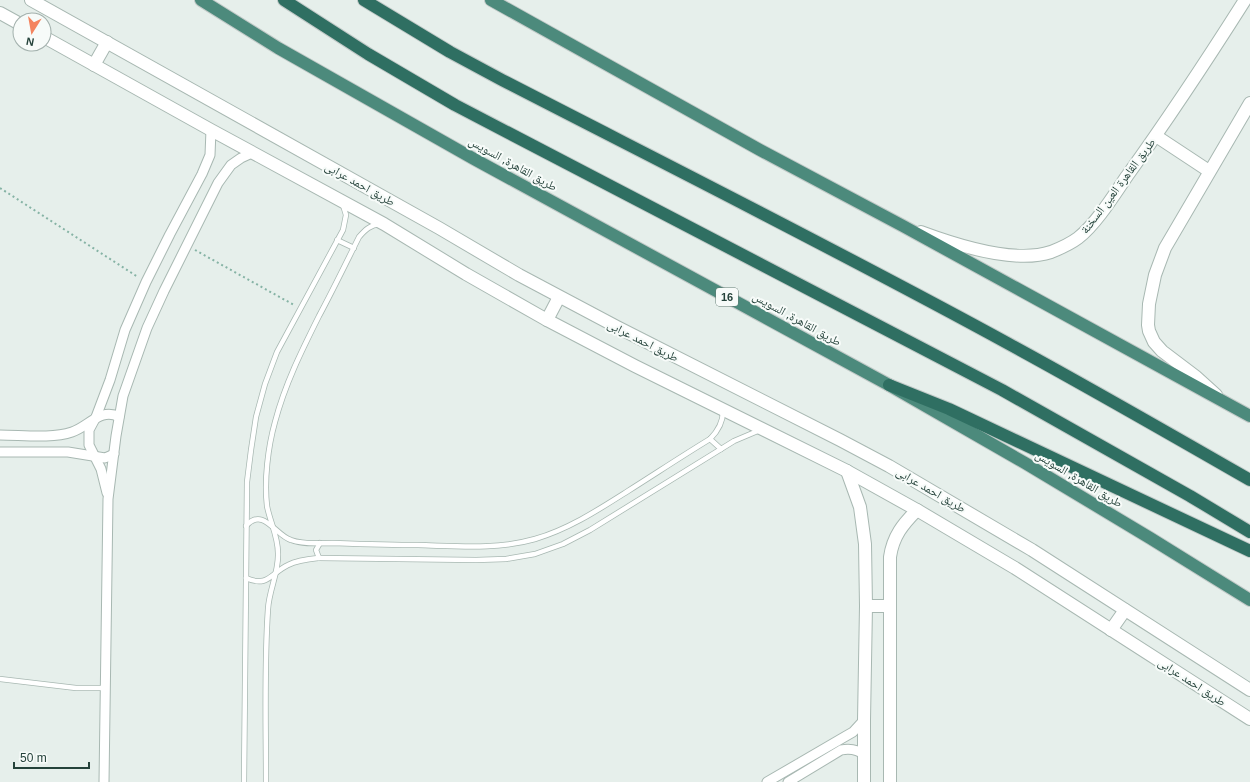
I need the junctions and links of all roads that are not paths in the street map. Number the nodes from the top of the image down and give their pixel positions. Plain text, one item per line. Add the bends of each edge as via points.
1 (31, 0) edge
2 (201, 0) edge
3 (284, 0) edge
4 (364, 0) edge
5 (491, 0) edge
6 (1245, 0) edge
7 (0, 13) edge
8 (12, 20) edge
9 (52, 41) edge
10 (107, 42) junction
11 (94, 65) junction
12 (1250, 102) edge
13 (211, 130) junction
14 (1156, 136) junction
15 (252, 153) junction
16 (1209, 171) junction
17 (202, 174) junction
18 (218, 183) junction
19 (342, 202) junction
20 (384, 224) junction
21 (904, 226) junction
22 (338, 240) junction
23 (354, 248) junction
24 (560, 297) junction
25 (547, 320) junction
26 (889, 385) junction
27 (1220, 399) junction
28 (723, 409) junction
29 (1250, 416) edge
30 (96, 417) junction
31 (119, 417) junction
32 (763, 429) junction
33 (0, 436) edge
34 (710, 439) junction
35 (721, 449) junction
36 (0, 452) edge
37 (114, 454) junction
38 (93, 456) junction
39 (847, 471) junction
40 (1250, 480) edge
41 (108, 499) junction
42 (917, 510) junction
43 (246, 526) junction
44 (273, 527) junction
45 (1250, 532) edge
46 (320, 543) junction
47 (1250, 551) edge
48 (319, 558) junction
49 (274, 575) junction
50 (246, 578) junction
51 (1250, 600) edge
52 (866, 606) junction
53 (890, 606) junction
54 (1125, 610) junction
55 (1111, 630) junction
56 (0, 679) edge
57 (105, 688) junction
58 (1250, 690) edge
59 (864, 720) junction
60 (1250, 720) edge
61 (865, 755) junction
62 (104, 782) edge
63 (244, 782) edge
64 (266, 782) edge
65 (767, 782) edge
66 (788, 782) edge
67 (864, 782) edge
68 (890, 782) edge

1 - 10 street, طريق احمد عرابى
2 - 26 highway, طريق القاهرة, السويس / 16 via 278,48 474,159
3 - 45 highway, طريق القاهرة, السويس via 368,54 455,105 1002,390
4 - 40 highway via 450,52 860,264
5 - 21 highway via 760,150
6 - 14 street, طريق القاهرة العين السخنة
7 - 8 street
9 - 11 street, طريق احمد عرابى
10 - 11 street
10 - 24 street, طريق احمد عرابى
11 - 13 street, طريق احمد عرابى
12 - 16 street
13 - 15 street, طريق احمد عرابى
13 - 17 street via 210,155
14 - 16 street
14 - 21 street, طريق القاهرة العين السخنة via 1090,227 1079,238 1050,252 1018,255 971,248
15 - 18 street via 231,165
15 - 19 street, طريق احمد عرابى
16 - 27 street via 1162,255 1152,290 1148,325 1157,347
17 - 18 street
17 - 30 street via 146,282 125,330
18 - 31 street via 147,328 123,396
19 - 20 street, طريق احمد عرابى
19 - 22 lane via 346,222
20 - 23 lane via 376,224 364,231
20 - 25 street, طريق احمد عرابى
21 - 27 highway
22 - 23 lane
22 - 43 lane via 277,352 265,384 251,450
23 - 44 lane via 296,361 284,391 268,455 266,493
24 - 25 street
24 - 54 street, طريق احمد عرابى via 888,466 1032,550
25 - 28 street, طريق احمد عرابى
26 - 47 highway via 949,410
26 - 51 highway, طريق القاهرة, السويس / 16 via 1031,467
27 - 29 highway
28 - 32 street, طريق احمد عرابى
28 - 34 lane via 721,425
30 - 31 street via 111,414
30 - 33 street via 81,428 64,434
30 - 38 street via 91,424 88,438
31 - 37 street
32 - 35 lane
32 - 39 street, طريق احمد عرابى
34 - 35 lane
34 - 46 lane via 586,518 534,539 478,547
35 - 48 lane via 590,530 563,544 535,554 506,559 476,560
36 - 38 street via 68,452
37 - 38 street via 105,458
37 - 41 street
38 - 41 street via 101,469
39 - 42 street, طريق احمد عرابى
39 - 52 street via 862,519
41 - 57 street
42 - 53 street via 901,527 892,546
42 - 55 street, طريق احمد عرابى via 1015,568
43 - 44 lane via 258,520 266,521
43 - 50 lane
44 - 46 lane via 291,540
44 - 49 lane via 278,542 278,564
46 - 48 lane via 316,550
48 - 49 lane via 288,565
49 - 50 lane via 262,581
49 - 64 lane via 267,623
50 - 63 lane
52 - 53 street
52 - 59 street
53 - 68 street
54 - 55 street
54 - 58 street, طريق احمد عرابى
55 - 60 street, طريق احمد عرابى
56 - 57 lane via 76,688
57 - 62 street
59 - 61 street
59 - 65 street via 853,732
61 - 66 street via 856,750 841,750
61 - 67 street

